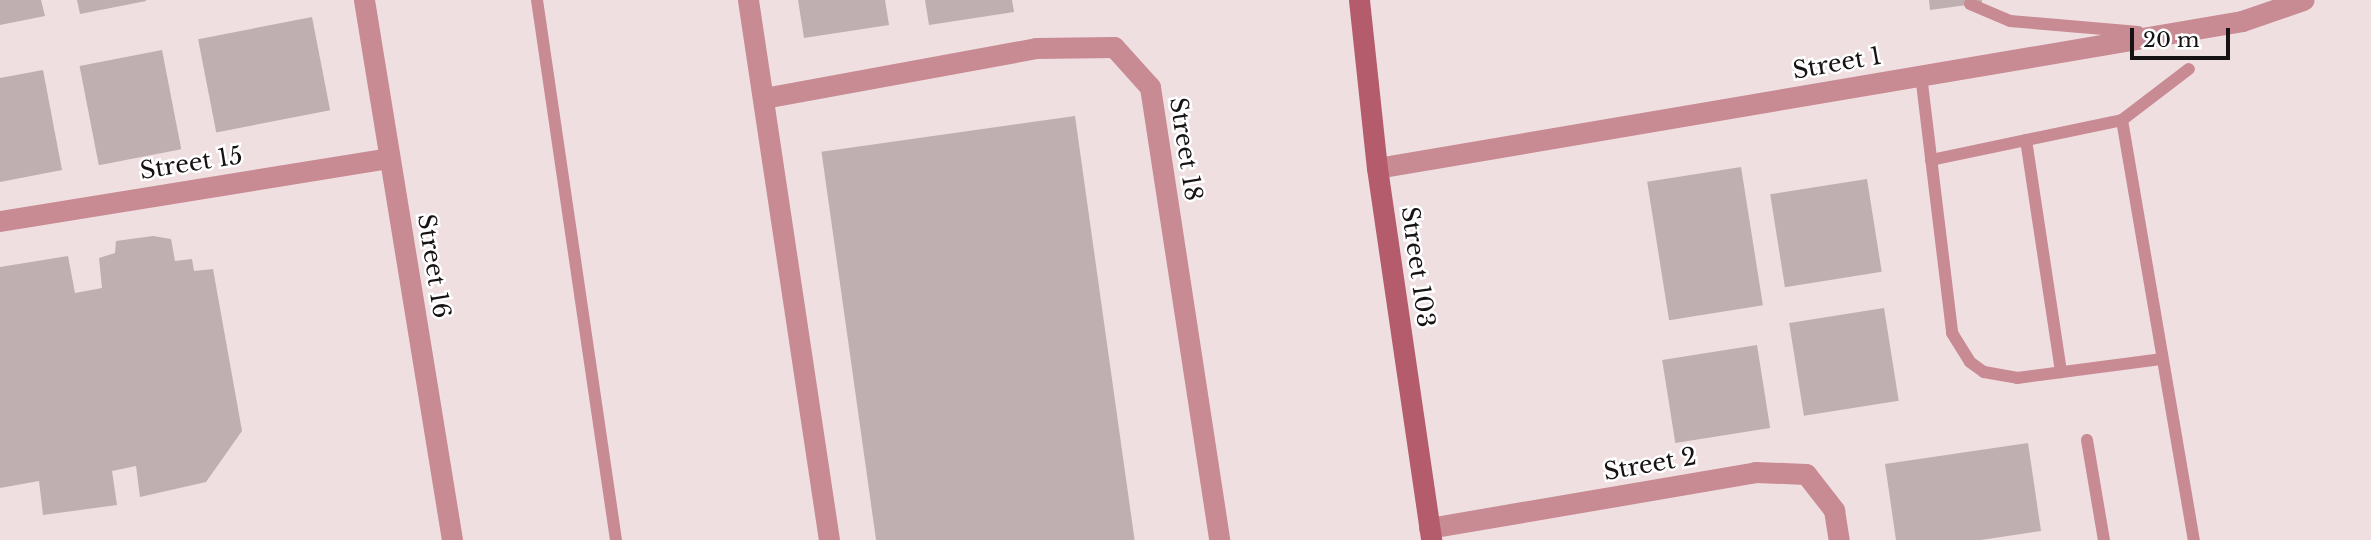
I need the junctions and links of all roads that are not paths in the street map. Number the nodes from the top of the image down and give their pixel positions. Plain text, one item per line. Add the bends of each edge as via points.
1 (364, 0) edge
2 (537, 0) edge
3 (748, 0) edge
4 (1359, 0) edge
5 (2303, 0) edge
6 (1969, 4) dead end
7 (2160, 34) junction
8 (2189, 69) dead end
9 (1921, 75) junction
10 (764, 98) junction
11 (2122, 120) junction
12 (2026, 139) junction
13 (390, 158) junction
14 (1931, 160) junction
15 (1377, 168) junction
16 (0, 221) edge
17 (2161, 359) junction
18 (2061, 372) junction
19 (2087, 440) dead end
20 (1430, 534) edge
21 (452, 540) edge
22 (616, 540) edge
23 (829, 540) edge
24 (1219, 540) edge
25 (1839, 540) edge
26 (2104, 540) edge
27 (2194, 540) edge

1 - 13 street, Street 16
2 - 22 lane
3 - 10 street
4 - 15 street, Street 103
5 - 7 street, Street 1 via 2242,21
6 - 7 lane via 2010,21
7 - 9 street, Street 1
8 - 11 lane
9 - 14 lane
9 - 15 street, Street 1
10 - 23 street
10 - 24 street, Street 18 via 1036,48 1114,47 1150,87
11 - 12 lane
11 - 17 lane
12 - 14 lane
12 - 18 lane
13 - 16 street, Street 15
13 - 21 street, Street 16
14 - 18 lane via 1952,333 1958,349 1983,372 1999,377
15 - 20 street, Street 103
17 - 18 lane
17 - 27 lane
19 - 26 lane
20 - 25 street, Street 2 via 1768,473 1807,474 1834,510

